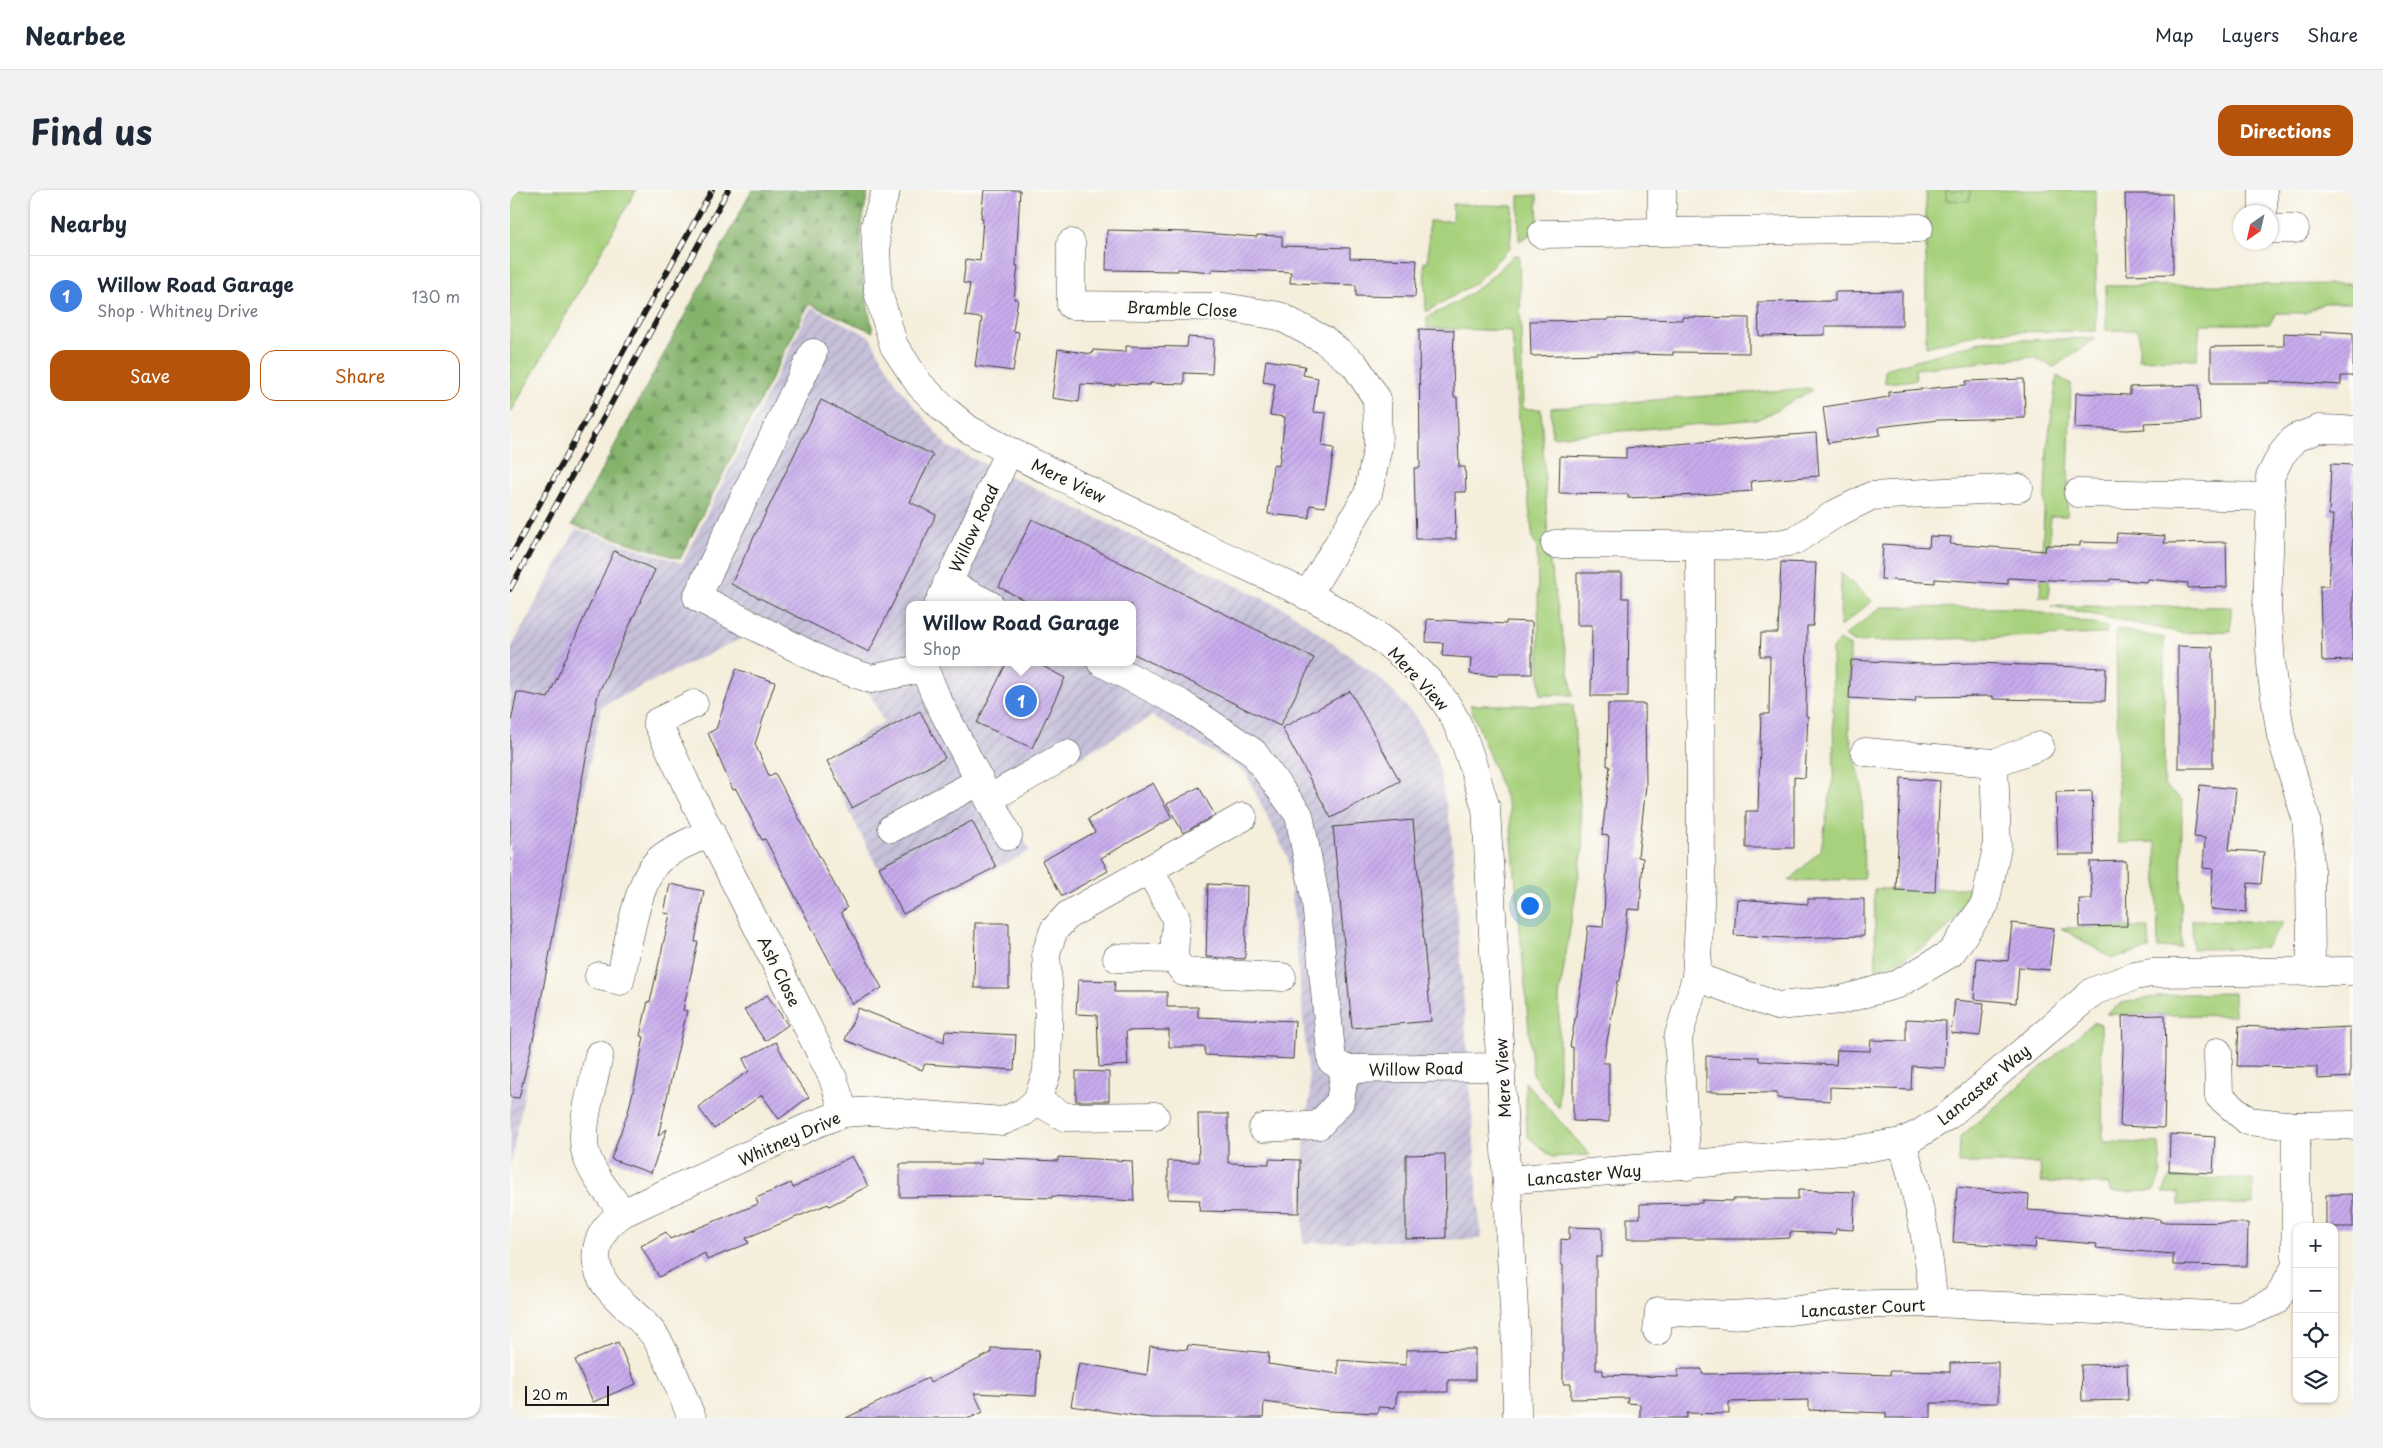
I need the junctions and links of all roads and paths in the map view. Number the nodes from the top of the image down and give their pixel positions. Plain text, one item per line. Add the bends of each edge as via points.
1 (886, 190) edge
2 (1662, 190) edge
3 (2263, 190) edge
4 (2263, 205) edge
5 (1919, 228) dead end
6 (1662, 231) junction
7 (1542, 234) dead end
8 (1070, 243) dead end
9 (813, 354) dead end
10 (2353, 430) edge
11 (1009, 452) junction
12 (2019, 488) dead end
13 (2078, 493) dead end
14 (2272, 497) junction
15 (1555, 544) dead end
16 (1700, 546) junction
17 (942, 594) edge
18 (1307, 596) junction
19 (973, 601) edge
20 (920, 666) edge
21 (924, 666) edge
22 (1109, 666) edge
23 (694, 704) dead end
24 (2040, 746) dead end
25 (1865, 752) dead end
26 (1067, 754) dead end
27 (1994, 763) junction
28 (984, 790) junction
29 (1243, 817) dead end
30 (892, 828) dead end
31 (711, 832) junction
32 (1008, 836) dead end
33 (1150, 871) junction
34 (1117, 958) dead end
35 (1174, 959) junction
36 (2353, 971) edge
37 (2311, 972) junction
38 (599, 976) dead end
39 (1282, 977) dead end
40 (1696, 977) junction
41 (2218, 1052) dead end
42 (600, 1055) dead end
43 (1338, 1065) junction
44 (1502, 1067) junction
45 (1037, 1101) junction
46 (844, 1113) junction
47 (1155, 1116) dead end
48 (2296, 1126) junction
49 (2353, 1126) edge
50 (1262, 1128) dead end
51 (1902, 1142) junction
52 (1686, 1166) junction
53 (1508, 1180) junction
54 (623, 1213) junction
55 (1933, 1303) junction
56 (1657, 1312) dead end
57 (692, 1418) edge
58 (1517, 1418) edge

1 - 11 street, Mere View via 875,226 878,292 894,346 920,385 944,409 968,429
2 - 6 street
3 - 4 street
5 - 6 street
6 - 7 street
8 - 18 street, Bramble Close via 1071,305 1224,307 1279,316 1324,340 1355,365 1377,399 1378,446 1368,494
9 - 20 street via 697,597 830,665 871,679
10 - 14 street via 2319,429 2295,438 2281,455 2270,477
11 - 17 street, Willow Road
11 - 18 street, Mere View
12 - 16 street via 1871,496 1835,514 1794,541 1764,546
13 - 14 street
14 - 37 street via 2267,607 2272,668 2281,736 2306,818
15 - 16 street
16 - 40 street via 1702,886
17 - 19 street
18 - 44 street, Mere View via 1380,637 1406,658 1444,701 1458,724 1486,808
21 - 28 street via 937,699
22 - 43 street via 1180,703 1253,752 1299,815 1316,902
23 - 31 street, Ash Close via 657,722
24 - 27 street
25 - 27 street
26 - 28 street
27 - 40 street via 1997,848 1985,904 1951,953 1898,984 1840,1000 1778,1006
28 - 30 street
28 - 32 street
29 - 33 street
31 - 38 street via 661,857 654,864 643,884 620,981
31 - 46 street, Ash Close via 833,1078
33 - 35 street via 1176,918
33 - 45 street via 1068,915 1054,930 1046,953 1049,998 1047,1072
34 - 35 street
35 - 39 street via 1184,972
36 - 37 street, Lancaster Way
37 - 51 street, Lancaster Way via 2151,973 2094,991 1949,1115
40 - 52 street via 1678,1038
41 - 48 street via 2219,1096 2248,1121
42 - 54 street via 584,1135 586,1152
43 - 44 street, Willow Road
43 - 50 street via 1340,1102 1319,1125
44 - 53 street, Mere View
45 - 46 street, Whitney Drive via 1024,1112 1003,1121 897,1112
45 - 47 street via 1065,1117
46 - 54 street, Whitney Drive
48 - 49 street
48 - 55 street via 2296,1266 2276,1301 2238,1316
51 - 52 street, Lancaster Way via 1854,1150
51 - 55 street, Lancaster Court via 1915,1185 1931,1263
52 - 53 street, Lancaster Way
53 - 58 street, Mere View
54 - 57 street, Whitney Drive via 608,1224 598,1241 595,1260 606,1287 656,1337
55 - 56 street, Lancaster Court via 1834,1305 1729,1315

